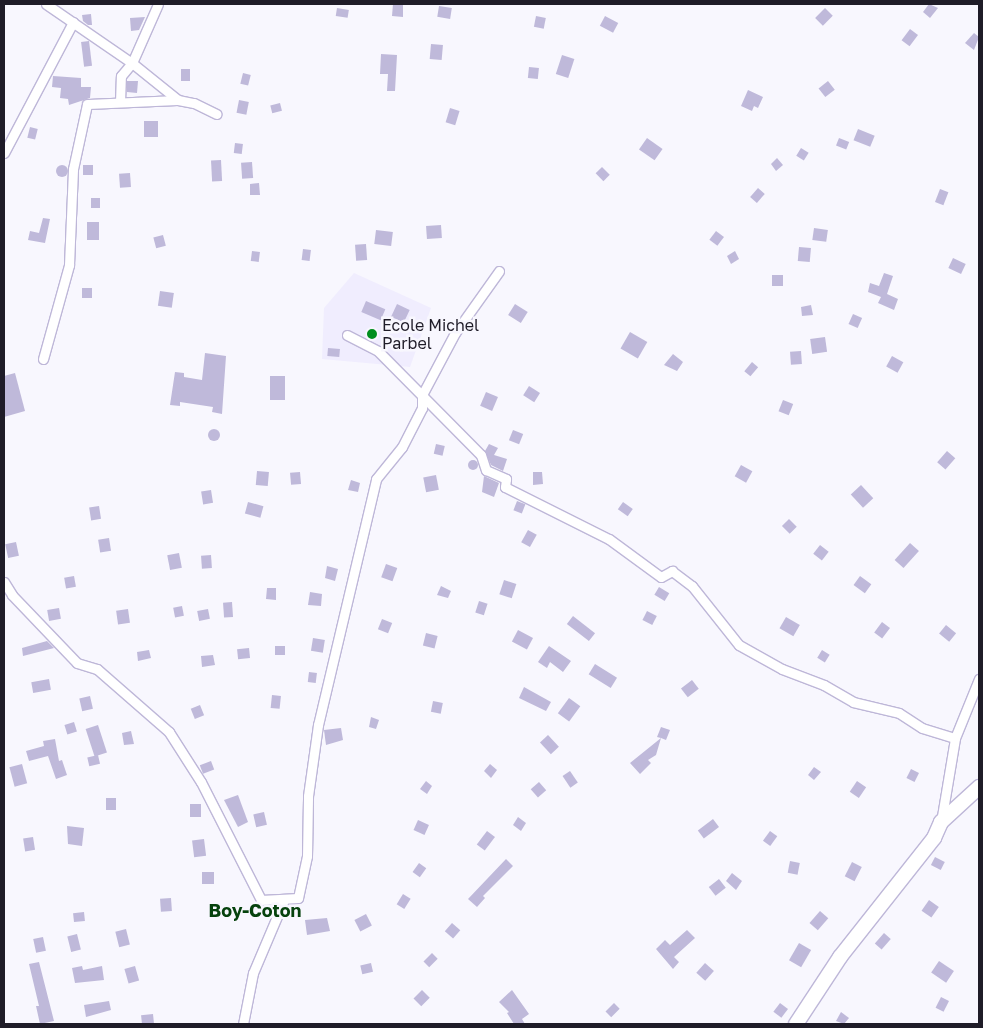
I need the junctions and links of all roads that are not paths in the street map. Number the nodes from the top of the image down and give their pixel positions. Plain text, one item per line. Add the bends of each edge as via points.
1 (46, 4) edge
2 (158, 4) edge
3 (73, 22) junction
4 (132, 63) junction
5 (178, 100) junction
6 (120, 102) junction
7 (217, 114) dead end
8 (4, 153) edge
9 (499, 271) dead end
10 (348, 335) dead end
11 (43, 359) dead end
12 (422, 395) junction
13 (4, 582) edge
14 (979, 679) edge
15 (955, 738) junction
16 (979, 787) edge
17 (941, 822) junction
18 (284, 900) junction
19 (243, 1024) edge
20 (796, 1024) edge

1 - 3 street
2 - 4 street
3 - 4 street
3 - 8 street
4 - 5 street
4 - 6 street via 121,76
5 - 6 street
5 - 7 street via 194,103
6 - 11 street via 87,104 73,169 70,265
9 - 12 street via 455,333
10 - 12 street via 378,351
12 - 15 street via 481,455 486,470 506,479 505,487 609,540 661,578 672,571 692,586 739,644 782,669 824,685 853,702 899,713 922,728
12 - 18 street via 422,408 402,447 376,479 318,725 308,796 307,856 298,898
13 - 18 street via 77,663 97,669 170,732 201,782 261,900
14 - 15 street
15 - 17 street
16 - 17 main road
17 - 20 main road via 934,838 840,957
18 - 19 street via 253,972

